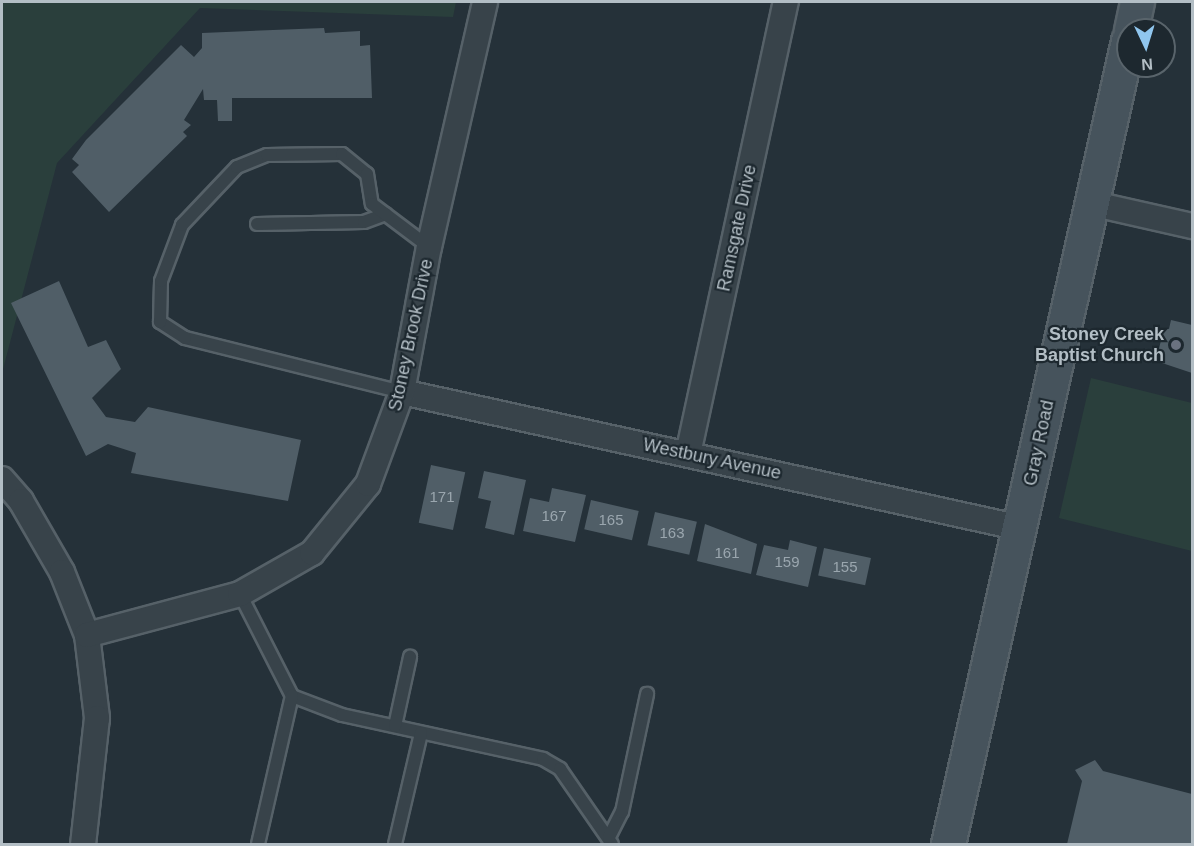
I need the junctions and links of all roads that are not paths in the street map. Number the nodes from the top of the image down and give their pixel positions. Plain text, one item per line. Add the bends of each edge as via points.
1 (485, 2) edge
2 (786, 2) edge
3 (1137, 2) edge
4 (1134, 18) edge
5 (1119, 78) edge
6 (1090, 203) junction
7 (386, 214) junction
8 (257, 224) dead end
9 (1192, 226) edge
10 (429, 247) junction
11 (402, 392) junction
12 (688, 454) junction
13 (2, 479) edge
14 (1021, 528) junction
15 (240, 594) junction
16 (87, 635) junction
17 (410, 657) dead end
18 (647, 694) dead end
19 (292, 696) junction
20 (395, 726) junction
21 (421, 734) junction
22 (610, 841) edge
23 (83, 844) edge
24 (258, 844) edge
25 (395, 844) edge
26 (948, 844) edge

1 - 10 street, Stoney Brook Drive
2 - 12 street, Ramsgate Drive
3 - 4 main road
5 - 6 main road, Gray Road
6 - 9 street
6 - 14 main road, Gray Road
7 - 8 lane via 364,222
7 - 10 lane
7 - 11 lane via 372,204 367,174 342,154 267,155 237,167 182,225 161,281 160,322 184,338
10 - 11 street, Stoney Brook Drive
11 - 12 street, Westbury Avenue
11 - 15 street, Stoney Brook Drive via 368,484 350,510 312,553
12 - 14 street, Westbury Avenue
13 - 16 street via 21,501 62,572
14 - 26 main road, Gray Road
15 - 16 street, Stoney Brook Drive
15 - 19 lane
16 - 23 street via 97,718
17 - 20 lane
18 - 22 lane via 622,812
19 - 20 lane via 342,715
19 - 24 lane
20 - 21 lane
21 - 22 lane via 543,759 560,769
21 - 25 lane

